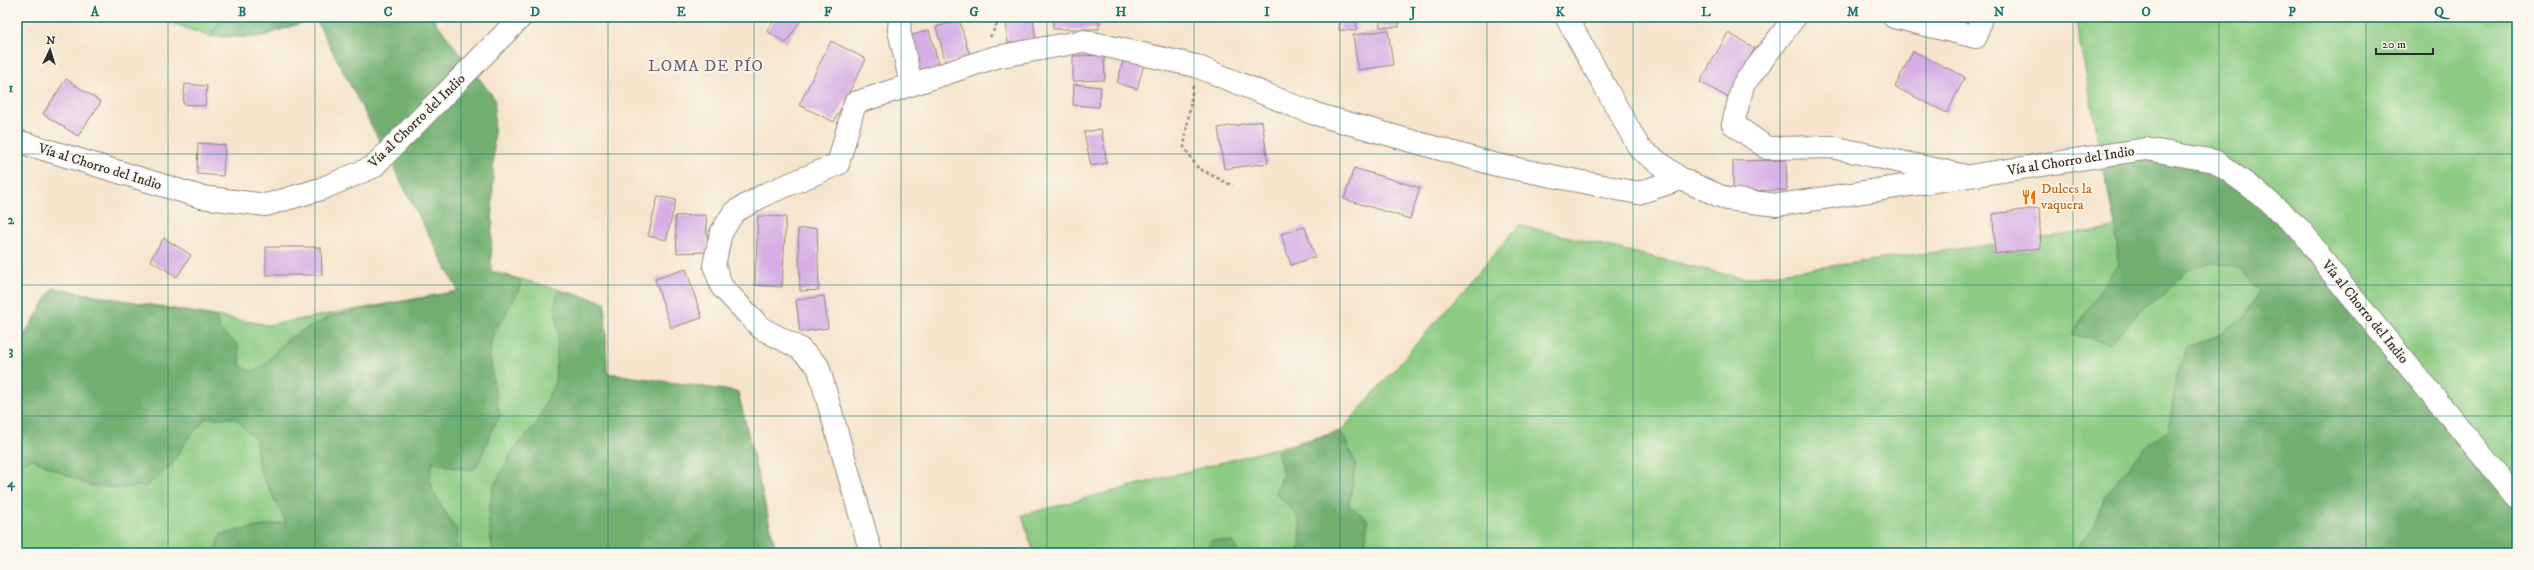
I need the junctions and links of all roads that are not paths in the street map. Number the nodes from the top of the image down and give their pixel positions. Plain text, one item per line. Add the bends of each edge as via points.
1 (521, 17) edge
2 (900, 17) edge
3 (1566, 17) edge
4 (1795, 17) edge
5 (1894, 17) edge
6 (1981, 17) edge
7 (911, 84) junction
8 (17, 141) edge
9 (1967, 176) junction
10 (1681, 179) junction
11 (2517, 498) edge
12 (871, 553) edge

1 - 8 street, Vía al Chorro del Indio via 374,167 321,189 266,205 201,197
2 - 7 street via 899,30
3 - 10 street, Vía al Chorro del Indio via 1640,149
4 - 9 street via 1743,85 1733,124 1767,148 1832,147
5 - 6 street via 1976,38
7 - 10 street via 996,57 1084,41 1196,66 1312,113 1497,165 1638,193
7 - 12 street via 855,103 838,164 766,194 734,212 721,233 714,265 722,287 761,328 799,348 818,366
9 - 10 street, Vía al Chorro del Indio via 1778,204 1727,199
9 - 11 street, Vía al Chorro del Indio via 2146,149 2215,161 2260,194 2302,231 2333,274

